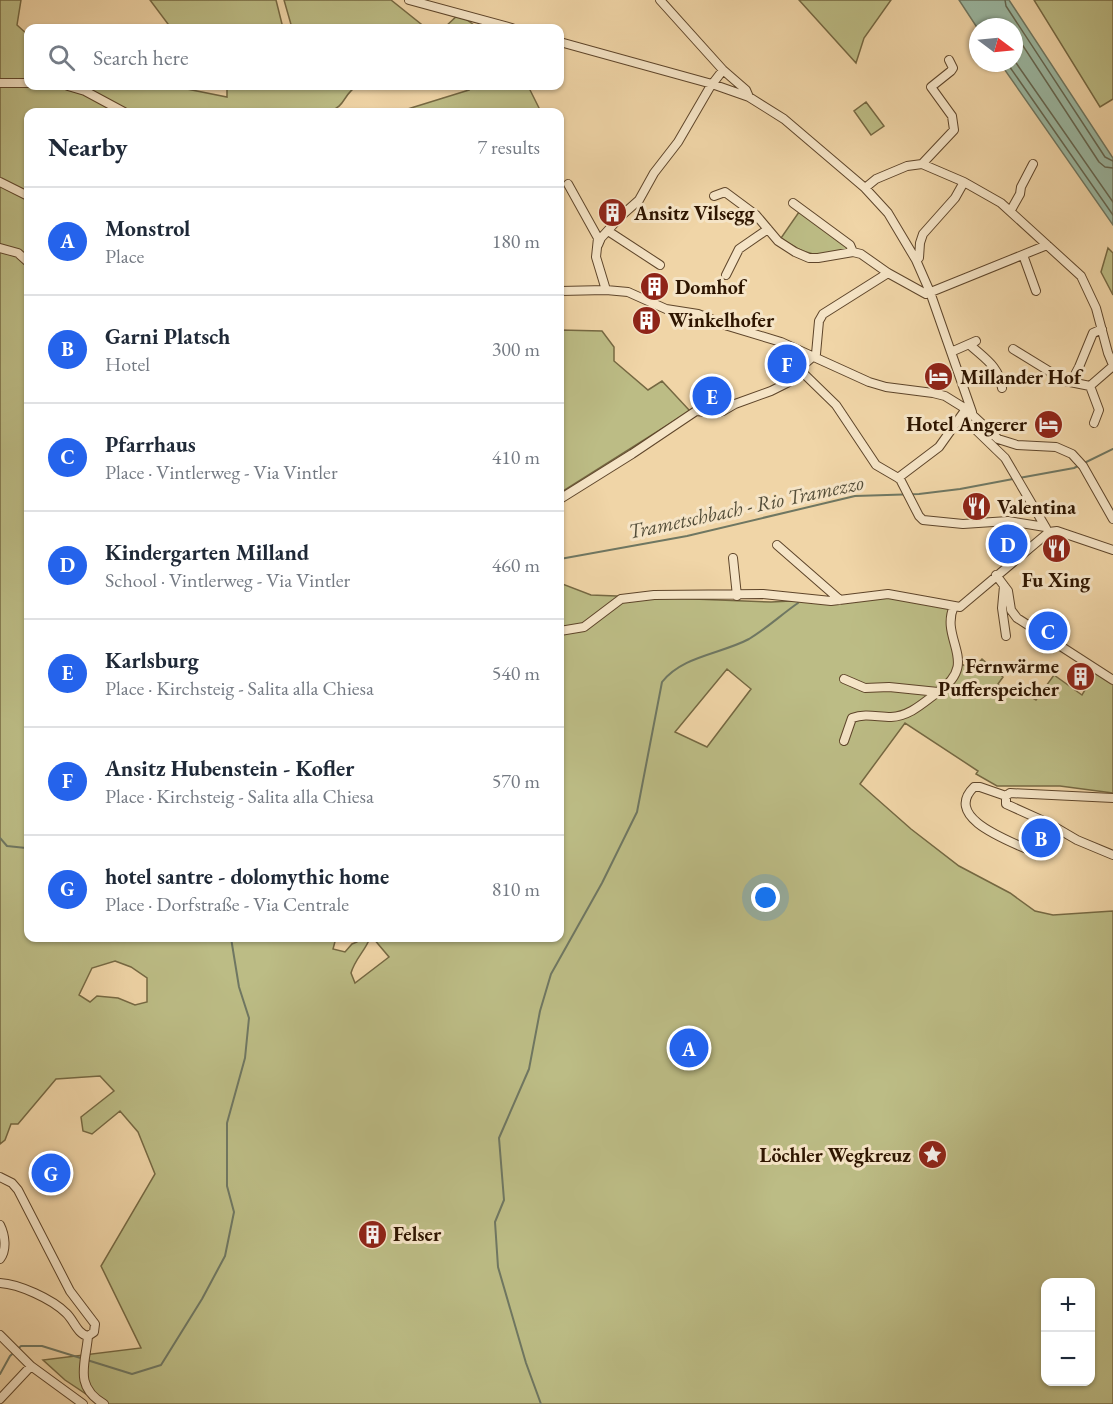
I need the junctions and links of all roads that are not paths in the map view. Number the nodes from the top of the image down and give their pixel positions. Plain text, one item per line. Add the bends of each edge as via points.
1 (409, 0) edge
2 (660, 0) edge
3 (497, 24) edge
4 (564, 43) edge
5 (949, 60) dead end
6 (723, 70) junction
7 (0, 83) edge
8 (24, 83) edge
9 (712, 84) junction
10 (82, 90) edge
11 (749, 97) junction
12 (117, 108) edge
13 (922, 164) junction
14 (1033, 164) dead end
15 (0, 182) edge
16 (964, 182) junction
17 (568, 184) dead end
18 (865, 188) junction
19 (24, 194) edge
20 (714, 196) dead end
21 (793, 203) dead end
22 (1011, 210) junction
23 (768, 229) junction
24 (608, 231) junction
25 (598, 245) junction
26 (1047, 245) junction
27 (0, 248) edge
28 (853, 252) junction
29 (1023, 255) junction
30 (24, 258) edge
31 (916, 260) junction
32 (660, 265) dead end
33 (888, 273) junction
34 (726, 275) dead end
35 (606, 290) junction
36 (564, 291) edge
37 (1036, 291) dead end
38 (930, 292) junction
39 (1102, 329) junction
40 (1013, 348) dead end
41 (951, 352) junction
42 (795, 354) dead end
43 (813, 357) junction
44 (1113, 366) edge
45 (800, 368) junction
46 (1071, 382) junction
47 (1090, 386) junction
48 (1002, 388) dead end
49 (964, 391) junction
50 (952, 400) junction
51 (966, 410) junction
52 (974, 416) junction
53 (1094, 423) dead end
54 (976, 430) dead end
55 (898, 478) junction
56 (564, 496) edge
57 (1113, 519) edge
58 (1047, 529) junction
59 (777, 545) dead end
60 (1113, 550) edge
61 (733, 558) dead end
62 (996, 576) junction
63 (1004, 586) junction
64 (737, 596) junction
65 (840, 600) junction
66 (954, 606) junction
67 (564, 630) edge
68 (1006, 636) dead end
69 (844, 679) dead end
70 (1113, 681) edge
71 (938, 692) junction
72 (844, 741) dead end
73 (1006, 796) junction
74 (1113, 798) edge
75 (1040, 855) dead end
76 (1113, 855) edge
77 (0, 1177) edge
78 (0, 1225) edge
79 (0, 1259) edge
80 (0, 1283) edge
81 (0, 1335) edge
82 (88, 1338) junction
83 (31, 1366) junction
84 (0, 1399) edge
85 (83, 1404) edge
86 (104, 1404) edge

1 - 3 street
2 - 6 street
4 - 9 street
5 - 13 street via 951,71 931,87 952,116 954,127 952,134
6 - 9 street
6 - 11 street
7 - 8 street
9 - 11 street
9 - 24 street via 639,200
10 - 12 street
11 - 18 street via 783,119
13 - 16 street
13 - 18 street via 876,179
14 - 22 street
15 - 19 street
16 - 22 street
16 - 31 street via 923,234
17 - 25 street via 596,233
18 - 31 street via 888,213
20 - 23 street via 725,192
21 - 28 street via 850,245
22 - 26 street
23 - 28 street via 778,241 809,258
23 - 34 street via 739,249
24 - 25 street
24 - 32 street
25 - 35 street via 596,258
26 - 29 street
26 - 39 street via 1081,276
27 - 30 street
28 - 33 street
29 - 37 street
29 - 38 street
31 - 38 street
33 - 38 street via 926,294
33 - 43 street via 823,314
35 - 36 street
35 - 43 street via 628,292 666,309 698,314
38 - 41 street
39 - 44 street
39 - 46 street via 1093,333
40 - 46 street
41 - 48 street via 973,343 997,370
41 - 49 street
42 - 45 street
43 - 45 street
43 - 50 street via 869,382
44 - 47 street
45 - 55 street via 836,405 876,465
45 - 56 street via 794,380 723,411 696,411
46 - 47 street
47 - 53 street via 1100,410
49 - 50 street
49 - 52 street
50 - 51 street
51 - 52 street
51 - 55 street via 939,447
52 - 57 street via 998,439 1056,447 1072,454 1082,464
54 - 58 street via 1005,458
55 - 58 street via 919,516 926,520 963,524 1008,521
58 - 60 street
58 - 62 street
59 - 65 street
61 - 64 street
62 - 63 street
62 - 66 street via 966,604
63 - 68 street
63 - 70 street via 1017,618
64 - 65 street via 771,594
64 - 67 street via 628,597 615,601 584,627
65 - 66 street via 888,594
66 - 71 street via 949,622 957,671
69 - 71 street via 865,687
71 - 72 street via 906,714 852,718
73 - 74 street via 1010,793
73 - 75 street via 974,787 965,807 985,830
73 - 76 street via 1006,804
77 - 82 street via 18,1190 70,1290 95,1324
78 - 79 street via 5,1244
80 - 82 street via 20,1287 57,1306
81 - 83 street
82 - 86 street via 83,1375 93,1395
83 - 84 street
83 - 85 street

